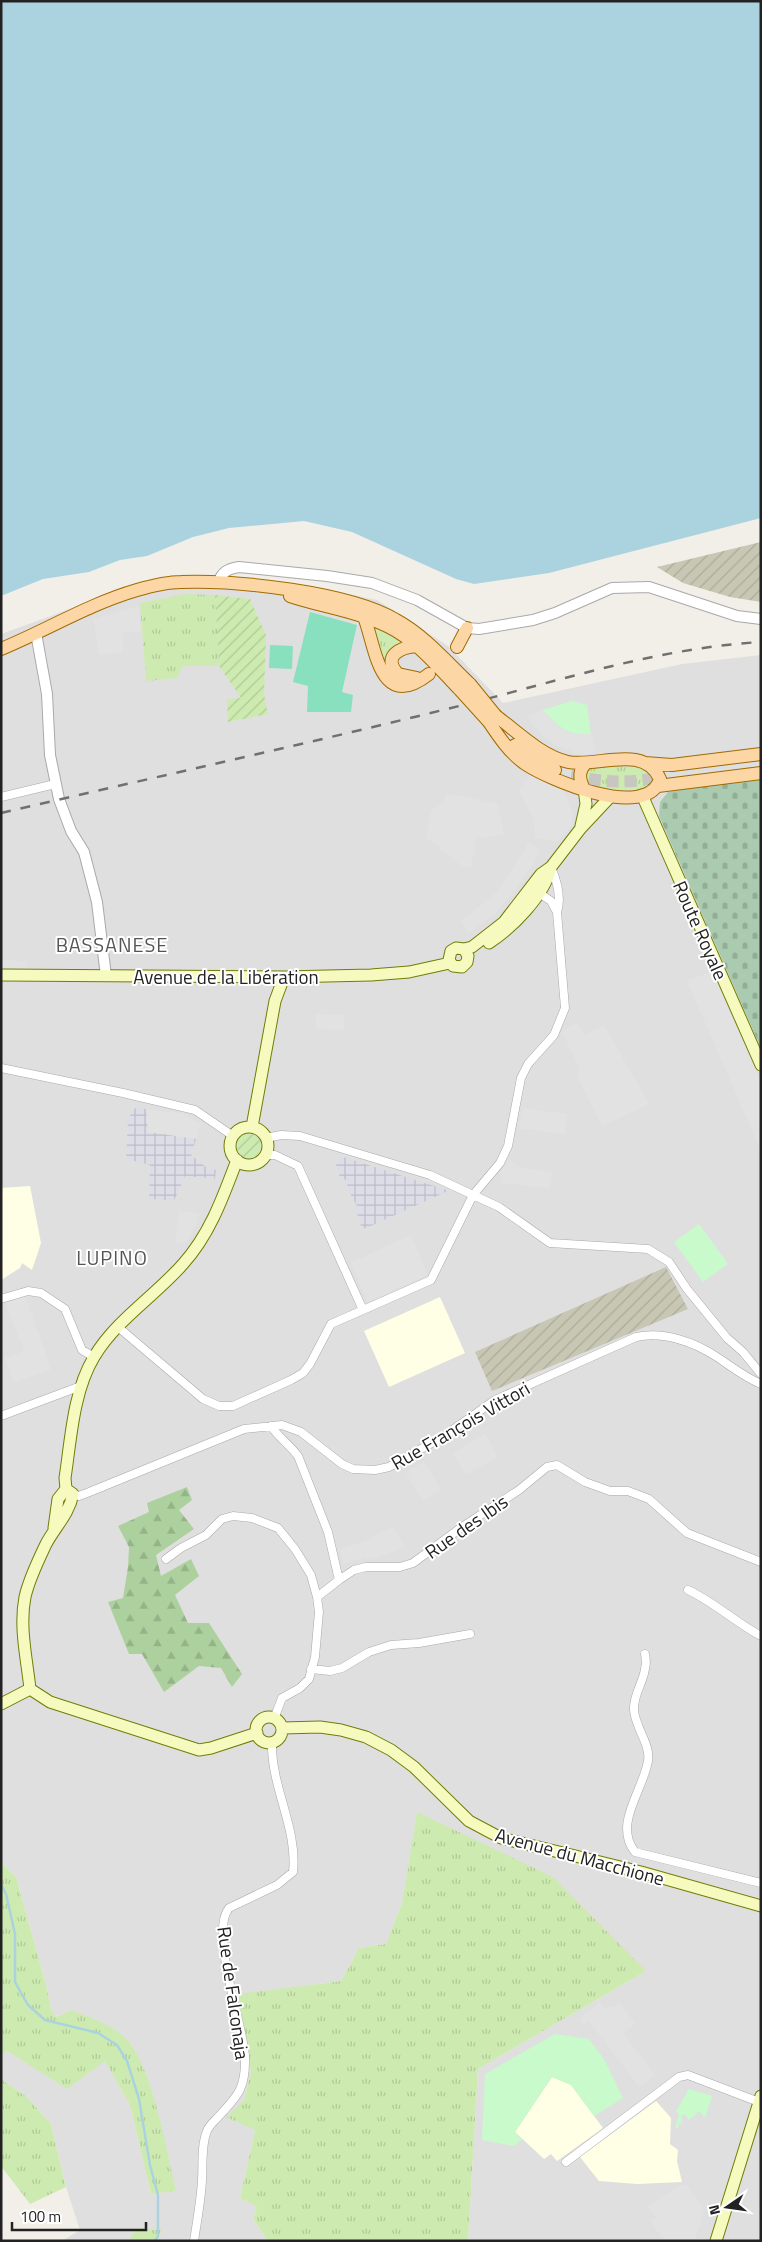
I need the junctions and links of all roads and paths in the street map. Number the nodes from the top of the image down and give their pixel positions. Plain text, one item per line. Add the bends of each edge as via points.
1 (218, 583) junction
2 (262, 587) junction
3 (364, 617) junction
4 (761, 619) edge
5 (467, 628) junction
6 (36, 633) junction
7 (417, 646) junction
8 (456, 648) dead end
9 (1, 649) edge
10 (465, 687) junction
11 (493, 719) junction
12 (761, 754) edge
13 (761, 762) edge
14 (586, 763) junction
15 (645, 764) junction
16 (761, 766) edge
17 (572, 773) tunnel mouth
18 (761, 773) edge
19 (662, 779) junction
20 (57, 787) junction
21 (584, 789) junction
22 (642, 795) junction
23 (1, 797) edge
24 (610, 797) junction
25 (581, 828) junction
26 (551, 866) junction
27 (558, 892) junction
28 (544, 895) junction
29 (557, 912) junction
30 (466, 953) junction
31 (1, 975) edge
32 (106, 976) junction
33 (266, 976) junction
34 (284, 977) junction
35 (275, 1000) junction
36 (761, 1066) edge
37 (1, 1068) edge
38 (252, 1127) junction
39 (233, 1136) junction
40 (266, 1138) junction
41 (265, 1155) junction
42 (237, 1160) junction
43 (474, 1195) junction
44 (1, 1299) edge
45 (364, 1310) junction
46 (118, 1327) junction
47 (94, 1357) junction
48 (761, 1374) edge
49 (761, 1384) edge
50 (81, 1386) junction
51 (1, 1416) edge
52 (271, 1426) junction
53 (69, 1492) junction
54 (166, 1559) dead end
55 (761, 1562) edge
56 (339, 1580) junction
57 (688, 1590) dead end
58 (318, 1597) junction
59 (470, 1634) dead end
60 (761, 1636) edge
61 (645, 1654) dead end
62 (311, 1669) junction
63 (30, 1689) junction
64 (1, 1704) edge
65 (278, 1723) junction
66 (257, 1733) junction
67 (272, 1743) junction
68 (761, 1883) edge
69 (761, 1906) edge
70 (760, 2099) edge
71 (566, 2162) dead end
72 (194, 2241) edge
73 (716, 2241) edge

1 - 2 main road
1 - 5 street via 228,568 239,567 372,583 417,600
1 - 6 main road via 180,582 139,590 93,606
2 - 3 main road
2 - 10 main road via 324,596 371,608 394,618 418,633
3 - 7 main road via 389,627
3 - 7 main road via 384,678 400,685 427,676 404,676 393,668 393,656 398,650
4 - 5 street via 737,616 649,587 612,588 533,620
5 - 8 main road
6 - 9 main road
6 - 20 street via 47,694 50,755
7 - 10 main road
10 - 11 main road, bridge
11 - 14 main road via 550,755 567,762
11 - 17 main road via 523,752 550,768
11 - 21 main road via 506,748 523,762 553,779
12 - 15 main road
13 - 19 main road
14 - 15 main road via 633,760
14 - 21 main road via 580,776
15 - 19 main road
16 - 19 main road
18 - 19 main road
19 - 22 main road via 650,792
20 - 23 street via 51,785
20 - 32 street via 71,831 84,852 97,902
21 - 24 main road
21 - 25 main road via 586,804
22 - 24 main road
22 - 36 main road, Route Royale
24 - 25 main road
25 - 26 main road
26 - 27 street
26 - 28 main road
26 - 30 main road via 498,928
27 - 28 street
27 - 29 street
28 - 29 street
28 - 30 main road via 502,935
29 - 43 street via 565,1008 554,1035 528,1064 521,1078 508,1146 500,1163
30 - 34 main road, Avenue de la Libération via 467,962 462,967 450,963 409,972
31 - 32 main road, Avenue de la Libération
32 - 33 main road, Avenue de la Libération
33 - 34 main road, Avenue de la Libération
33 - 35 main road
34 - 35 main road
35 - 38 main road
37 - 39 street via 195,1110
38 - 39 main road via 241,1129
38 - 40 main road
39 - 42 main road via 231,1149
40 - 41 main road
40 - 43 street via 300,1136 430,1176
41 - 42 main road via 252,1164
41 - 45 street via 275,1155 298,1166
42 - 46 main road via 220,1206 198,1245 184,1264
43 - 45 street via 432,1280
43 - 48 street via 499,1207 550,1243 648,1249 664,1257
44 - 47 street via 28,1291 41,1293 65,1309 82,1350
45 - 46 street via 331,1324 303,1373 233,1406 219,1406 203,1399
46 - 47 main road
47 - 50 main road
49 - 52 street, Rue François Vittori via 696,1345 649,1334 628,1340 495,1400 444,1436 397,1463 375,1470 342,1464 301,1432 282,1425
50 - 51 street
50 - 53 main road via 65,1478
52 - 53 street, Rue François Vittori via 244,1429 79,1496
52 - 56 street via 298,1456 328,1532
53 - 63 main road via 71,1504 54,1528 35,1567 25,1598 24,1632
54 - 58 street via 206,1535 222,1519 233,1516 252,1518 278,1528 311,1575
55 - 56 street, Rue des Ibis via 687,1532 649,1499 585,1482 556,1465 547,1467 413,1563 400,1567 366,1566
56 - 58 street, Rue des Ibis
57 - 60 street via 706,1598 739,1624
58 - 62 street via 315,1657
59 - 62 street via 391,1645 370,1652 342,1668 330,1671
61 - 68 street via 646,1668 634,1711 649,1760 628,1821 626,1835 629,1845 635,1852
62 - 65 street via 304,1684 282,1698
63 - 64 main road
63 - 66 main road via 50,1702 199,1750
65 - 66 main road via 262,1720
65 - 67 main road via 280,1737
65 - 69 main road, Avenue du Macchione via 341,1730 366,1737 414,1767 469,1820 501,1838 641,1872
66 - 67 main road via 262,1741
67 - 72 street, Rue de Falconaja via 274,1778 290,1831 293,1872 277,1885 224,1913 225,1952 245,2054 245,2072 238,2096 206,2133
70 - 71 street via 688,2075 679,2077
70 - 73 main road

